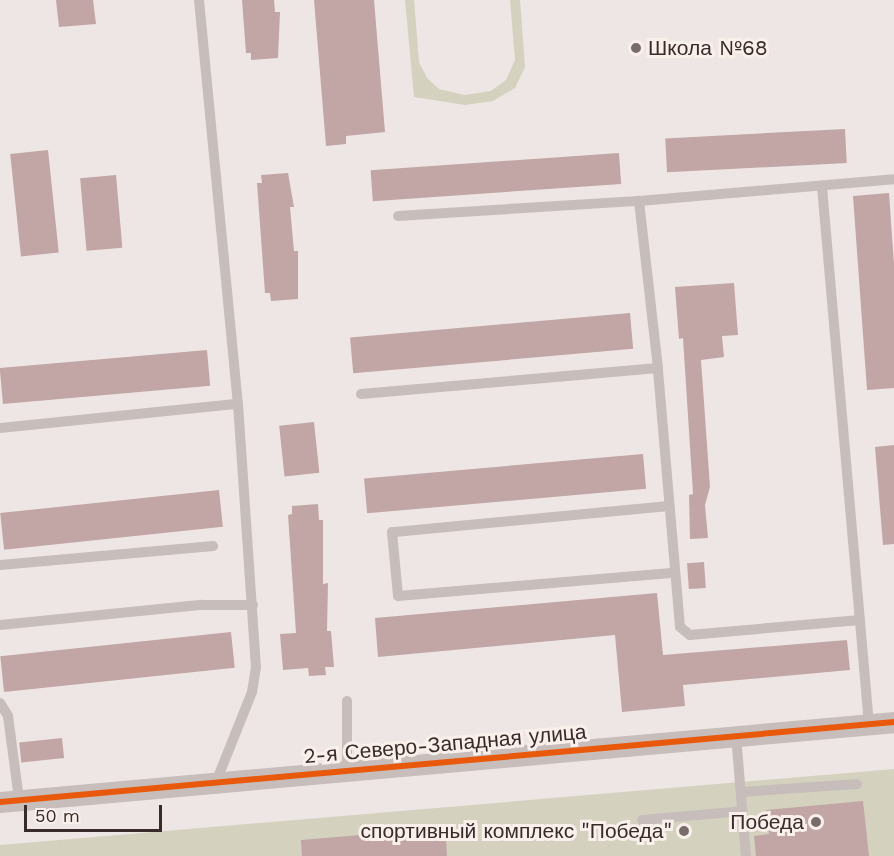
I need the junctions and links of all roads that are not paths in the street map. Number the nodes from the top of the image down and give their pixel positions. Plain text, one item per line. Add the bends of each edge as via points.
1 (199, 0) edge
2 (894, 179) edge
3 (822, 187) junction
4 (639, 201) junction
5 (398, 216) dead end
6 (658, 368) junction
7 (361, 394) dead end
8 (238, 404) junction
9 (0, 428) edge
10 (669, 506) junction
11 (213, 546) dead end
12 (0, 565) edge
13 (674, 573) junction
14 (254, 605) junction
15 (860, 620) junction
16 (0, 625) edge
17 (347, 701) dead end
18 (0, 702) edge
19 (894, 722) edge
20 (870, 724) junction
21 (736, 735) junction
22 (347, 770) junction
23 (216, 782) junction
24 (857, 784) dead end
25 (741, 792) junction
26 (9, 801) edge
27 (742, 811) junction
28 (642, 820) dead end
29 (746, 856) edge

1 - 8 lane
2 - 3 lane
3 - 4 lane
3 - 15 lane
4 - 5 lane
4 - 6 lane
6 - 7 lane
6 - 10 lane
8 - 9 lane
8 - 14 lane
10 - 13 lane
10 - 13 lane via 392,532 398,596
11 - 12 lane
13 - 15 lane via 681,627 690,635
14 - 16 lane via 202,605
14 - 23 lane via 256,667 252,692
15 - 20 lane
17 - 22 lane
18 - 26 lane via 8,716
19 - 20 street, 2-я Северо-Западная улица
20 - 21 street, 2-я Северо-Западная улица
21 - 22 street, 2-я Северо-Западная улица
21 - 25 lane
22 - 23 street, 2-я Северо-Западная улица
23 - 26 street, 2-я Северо-Западная улица
24 - 25 lane
25 - 27 lane
27 - 28 lane
27 - 29 lane

